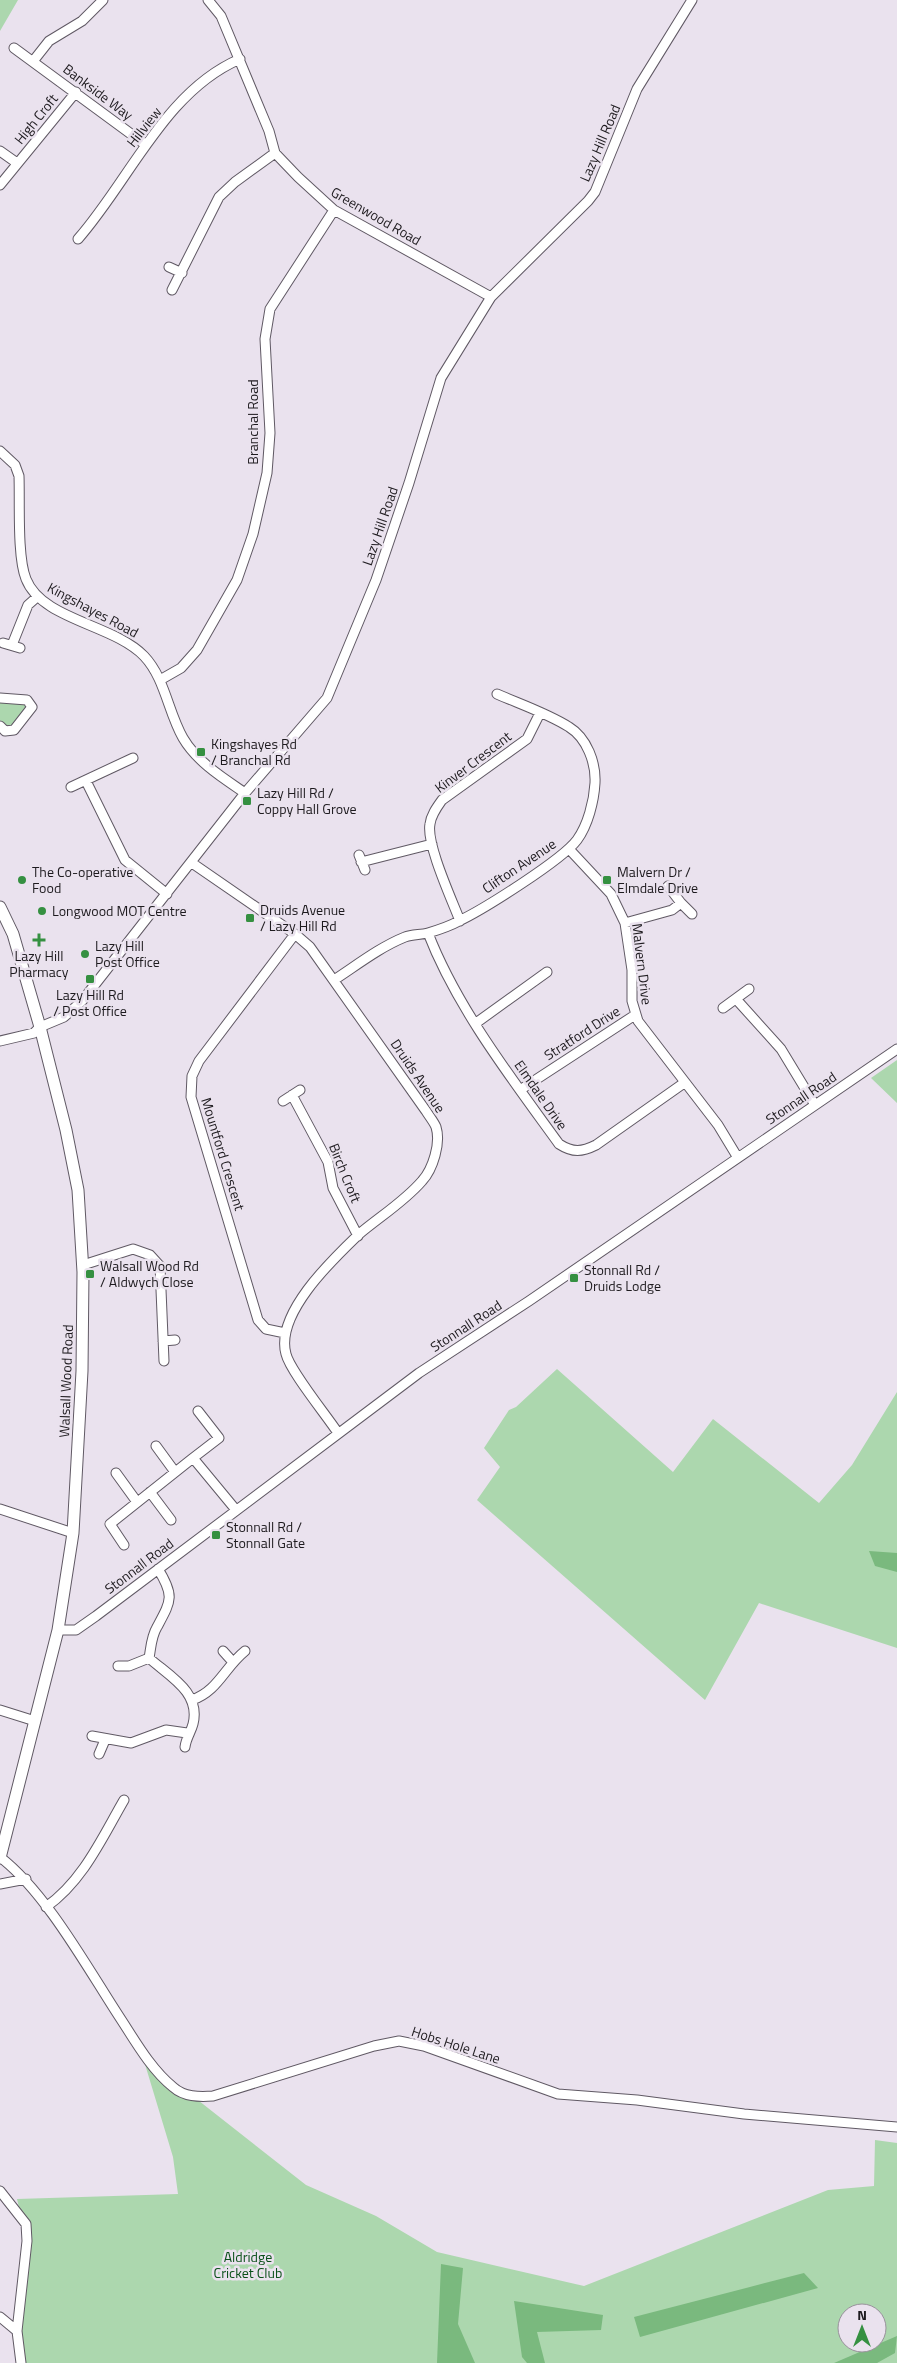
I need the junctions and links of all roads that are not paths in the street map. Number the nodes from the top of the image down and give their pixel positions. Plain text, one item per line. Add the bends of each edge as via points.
1 (103, 0) edge
2 (208, 0) edge
3 (692, 0) edge
4 (14, 48) dead end
5 (240, 59) junction
6 (34, 60) junction
7 (76, 92) junction
8 (146, 145) junction
9 (0, 151) edge
10 (275, 153) junction
11 (17, 163) junction
12 (0, 186) edge
13 (334, 210) junction
14 (78, 239) dead end
15 (169, 267) dead end
16 (182, 273) junction
17 (172, 290) dead end
18 (491, 297) junction
19 (0, 451) edge
20 (37, 597) junction
21 (12, 646) dead end
22 (160, 680) junction
23 (497, 694) dead end
24 (0, 698) edge
25 (540, 714) junction
26 (0, 726) edge
27 (133, 758) dead end
28 (86, 781) junction
29 (71, 787) dead end
30 (245, 793) junction
31 (432, 844) junction
32 (569, 849) junction
33 (362, 862) dead end
34 (192, 863) junction
35 (668, 886) dead end
36 (167, 894) junction
37 (681, 903) junction
38 (0, 907) edge
39 (692, 914) dead end
40 (460, 921) junction
41 (625, 923) junction
42 (428, 933) junction
43 (295, 934) junction
44 (544, 978) dead end
45 (334, 980) junction
46 (749, 989) dead end
47 (736, 999) junction
48 (723, 1008) dead end
49 (635, 1015) junction
50 (476, 1023) junction
51 (40, 1027) junction
52 (0, 1041) edge
53 (897, 1049) edge
54 (684, 1083) junction
55 (520, 1090) junction
56 (283, 1101) dead end
57 (815, 1104) junction
58 (738, 1158) junction
59 (358, 1236) junction
60 (83, 1266) junction
61 (285, 1333) junction
62 (175, 1340) dead end
63 (163, 1341) junction
64 (164, 1361) dead end
65 (198, 1412) dead end
66 (338, 1433) junction
67 (156, 1446) dead end
68 (193, 1458) junction
69 (175, 1472) junction
70 (116, 1473) dead end
71 (150, 1492) junction
72 (137, 1502) junction
73 (0, 1509) edge
74 (236, 1510) junction
75 (171, 1520) dead end
76 (73, 1533) junction
77 (124, 1545) dead end
78 (158, 1569) junction
79 (58, 1630) junction
80 (223, 1651) dead end
81 (245, 1651) dead end
82 (150, 1658) junction
83 (232, 1661) junction
84 (118, 1666) dead end
85 (192, 1700) junction
86 (0, 1710) edge
87 (35, 1721) junction
88 (187, 1734) junction
89 (92, 1736) dead end
90 (105, 1740) junction
91 (185, 1747) dead end
92 (99, 1754) dead end
93 (124, 1800) dead end
94 (0, 1857) edge
95 (26, 1879) junction
96 (0, 1884) edge
97 (46, 1907) junction
98 (897, 2127) edge
99 (0, 2191) edge
100 (0, 2317) edge
101 (17, 2331) junction
102 (21, 2363) edge

1 - 6 street via 82,21 49,41
2 - 5 street, Greenwood Road via 221,16
3 - 18 street, Lazy Hill Road via 637,89 595,192
4 - 6 street, Bankside Way
5 - 8 street, Hillview via 192,90
5 - 10 street, Greenwood Road
6 - 7 street, Bankside Way
7 - 8 street, Bankside Way
7 - 11 street, High Croft
8 - 14 street, Hillview via 89,233
9 - 11 street, High Croft
10 - 13 street, Greenwood Road
10 - 16 street via 220,197
11 - 12 street, High Croft
13 - 18 street, Greenwood Road
13 - 22 street, Branchal Road via 270,309 265,339 270,433 267,473 253,534 237,580 197,650 181,668
15 - 16 street
16 - 17 street
18 - 30 street, Lazy Hill Road via 441,378 376,580 327,698
19 - 20 street, Kingshayes Road via 15,465 19,476 22,557 26,578
20 - 21 street via 28,606
20 - 22 street, Kingshayes Road via 69,616 126,642 145,657
22 - 30 street, Kingshayes Road via 183,738 197,756
23 - 25 street, Clifton Avenue
24 - 26 street via 27,700 32,707 14,730 5,731
25 - 31 street, Kinver Crescent via 527,739 442,800 429,825
25 - 32 street, Clifton Avenue via 570,727 583,741 596,775 585,827
27 - 28 street
28 - 29 street
28 - 36 street via 125,860
30 - 34 street, Lazy Hill Road
31 - 33 street
31 - 40 street, Kinver Crescent
32 - 40 street, Clifton Avenue
32 - 41 street, Malvern Drive via 611,894
34 - 36 street, Lazy Hill Road
34 - 43 street, Druids Avenue
35 - 37 street
36 - 51 street, Lazy Hill Road via 82,1000 64,1017
37 - 39 street
37 - 41 street via 672,910
38 - 51 street, Walsall Wood Road via 12,934
40 - 42 street, Clifton Avenue
41 - 49 street, Malvern Drive
42 - 45 street, Clifton Avenue via 407,936 385,946
42 - 50 street, Elmdale Drive via 440,966
43 - 45 street, Druids Avenue via 310,947
43 - 61 street, Mountford Crescent via 199,1061 192,1076 191,1097 258,1320 266,1329
44 - 50 street
45 - 59 street, Druids Avenue via 436,1128 433,1163 423,1181
46 - 47 street
47 - 48 street
47 - 57 street via 781,1049
49 - 54 street, Malvern Drive
49 - 55 street, Stratford Drive
50 - 55 street, Elmdale Drive
51 - 52 street, Lazy Hill Road via 34,1033
51 - 60 street, Walsall Wood Road via 78,1190
53 - 57 street, Stonnall Road
54 - 55 street, Elmdale Drive via 596,1145 576,1152 559,1144
54 - 58 street, Malvern Drive
56 - 59 street, Birch Croft via 296,1092 328,1162 333,1188
57 - 58 street, Stonnall Road
58 - 66 street, Stonnall Road via 419,1373
59 - 61 street, Druids Avenue via 298,1302
60 - 63 street via 133,1249 150,1254 160,1266
60 - 76 street, Walsall Wood Road via 82,1371
61 - 66 street via 286,1354
62 - 63 street
63 - 64 street
65 - 68 street via 219,1438
66 - 74 street, Stonnall Road
67 - 69 street
68 - 69 street
68 - 74 street
69 - 71 street
70 - 72 street
71 - 72 street
71 - 75 street
72 - 77 street via 110,1524
73 - 76 street
74 - 78 street, Stonnall Road
76 - 79 street, Walsall Wood Road
78 - 79 street, Stonnall Road via 76,1630
78 - 82 street via 166,1582 170,1599 167,1612 151,1641
79 - 87 street, Walsall Wood Road
80 - 83 street
81 - 83 street
82 - 84 street via 129,1666
82 - 85 street via 180,1683
83 - 85 street via 206,1695
85 - 88 street via 192,1724
86 - 87 street
87 - 94 street, Walsall Wood Road
88 - 90 street via 166,1730 131,1743
88 - 91 street
89 - 90 street
90 - 92 street
93 - 97 street via 76,1880
94 - 95 street, Hobs Hole Lane
95 - 96 street
95 - 97 street, Hobs Hole Lane
97 - 98 street, Hobs Hole Lane via 141,2051 174,2088 194,2097 213,2096 399,2041 424,2046 558,2094
99 - 101 street via 26,2224 27,2242
100 - 101 street
101 - 102 street

